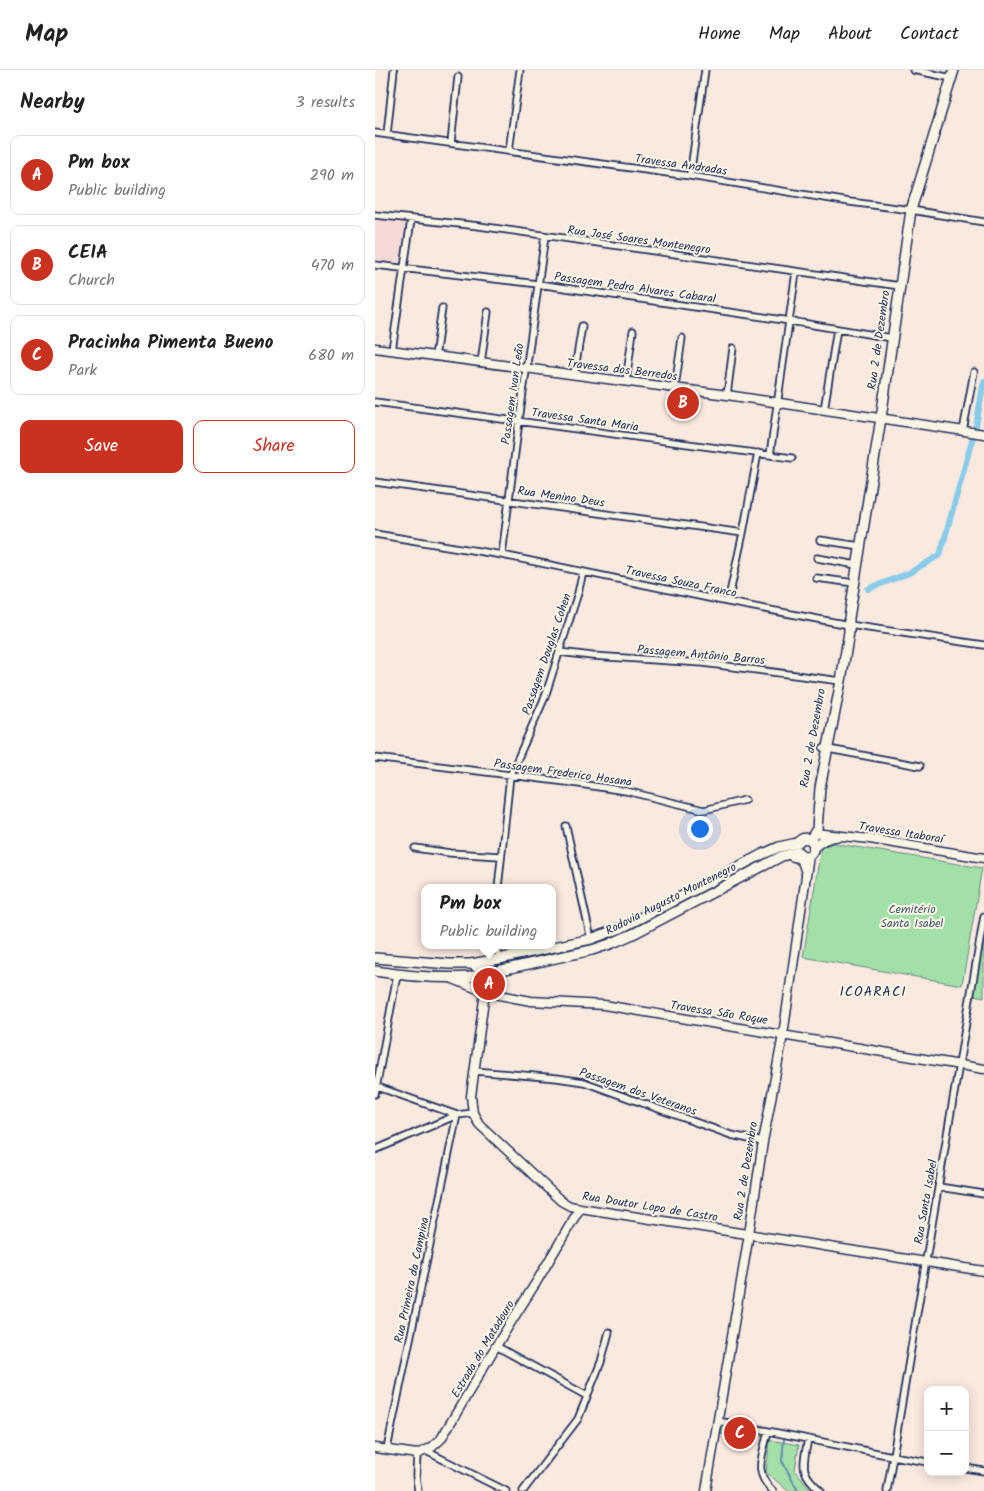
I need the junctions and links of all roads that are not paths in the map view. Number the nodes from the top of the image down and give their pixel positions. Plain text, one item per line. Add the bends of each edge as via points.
1 (394, 70) edge
2 (520, 70) edge
3 (705, 70) edge
4 (913, 70) edge
5 (953, 74) edge
6 (458, 77) dead end
7 (375, 133) edge
8 (387, 134) junction
9 (451, 143) junction
10 (509, 151) junction
11 (690, 176) junction
12 (911, 210) junction
13 (375, 215) edge
14 (411, 220) junction
15 (984, 222) edge
16 (545, 236) junction
17 (375, 265) edge
18 (405, 269) junction
19 (796, 272) junction
20 (538, 284) junction
21 (900, 286) junction
22 (442, 308) dead end
23 (488, 312) dead end
24 (790, 321) junction
25 (582, 326) dead end
26 (837, 329) junction
27 (633, 331) dead end
28 (682, 338) dead end
29 (892, 338) junction
30 (375, 348) edge
31 (733, 348) dead end
32 (391, 350) junction
33 (435, 357) junction
34 (481, 363) junction
35 (526, 368) junction
36 (974, 372) dead end
37 (574, 375) junction
38 (626, 381) junction
39 (675, 388) junction
40 (727, 395) junction
41 (375, 402) edge
42 (778, 403) junction
43 (824, 410) junction
44 (881, 418) junction
45 (519, 421) junction
46 (963, 431) junction
47 (983, 434) edge
48 (758, 454) junction
49 (770, 455) junction
50 (792, 458) dead end
51 (375, 482) edge
52 (509, 500) junction
53 (743, 532) junction
54 (375, 534) edge
55 (820, 540) dead end
56 (860, 546) junction
57 (502, 555) junction
58 (817, 558) dead end
59 (857, 565) junction
60 (583, 572) junction
61 (816, 578) dead end
62 (855, 584) junction
63 (728, 602) junction
64 (848, 622) junction
65 (984, 645) edge
66 (559, 652) junction
67 (838, 681) junction
68 (825, 749) junction
69 (375, 758) edge
70 (920, 766) dead end
71 (510, 776) junction
72 (745, 800) dead end
73 (566, 826) dead end
74 (838, 836) junction
75 (812, 844) junction
76 (415, 848) dead end
77 (797, 848) junction
78 (500, 856) junction
79 (782, 856) junction
80 (984, 858) edge
81 (806, 872) junction
82 (498, 884) edge
83 (984, 916) edge
84 (591, 939) junction
85 (556, 947) edge
86 (498, 949) edge
87 (545, 949) edge
88 (375, 958) edge
89 (499, 959) junction
90 (401, 960) junction
91 (471, 964) junction
92 (375, 971) edge
93 (483, 974) junction
94 (397, 975) junction
95 (451, 978) junction
96 (485, 992) junction
97 (783, 1034) junction
98 (960, 1065) junction
99 (984, 1069) edge
100 (474, 1071) junction
101 (376, 1086) edge
102 (375, 1094) edge
103 (473, 1113) junction
104 (457, 1115) junction
105 (763, 1142) junction
106 (375, 1150) edge
107 (939, 1187) junction
108 (984, 1194) edge
109 (580, 1208) junction
110 (749, 1234) junction
111 (926, 1262) junction
112 (984, 1271) edge
113 (609, 1332) dead end
114 (496, 1346) junction
115 (587, 1396) junction
116 (718, 1421) junction
117 (768, 1431) junction
118 (808, 1439) junction
119 (375, 1448) edge
120 (387, 1449) junction
121 (426, 1450) junction
122 (417, 1454) junction
123 (892, 1456) junction
124 (924, 1461) edge
125 (969, 1469) edge
126 (984, 1471) edge
127 (418, 1491) edge
128 (506, 1491) edge
129 (523, 1491) edge
130 (706, 1491) edge
131 (773, 1491) edge
132 (821, 1491) edge
133 (887, 1491) edge

1 - 8 street
2 - 10 street
3 - 11 street
4 - 5 street
5 - 12 main road, Rua 2 de Dezembro
6 - 9 street
7 - 8 street, Travessa Andradas
8 - 9 street, Travessa Andradas
9 - 10 street, Travessa Andradas
10 - 11 street, Travessa Andradas
11 - 12 street, Travessa Andradas
12 - 15 street, Travessa Andradas
12 - 21 main road, Rua 2 de Dezembro
13 - 14 street, Rua José Soares Montenegro
14 - 16 street, Rua José Soares Montenegro
14 - 18 street
16 - 19 street, Rua José Soares Montenegro
16 - 20 street, Passagem Ivan Leão
17 - 18 street, Passagem Pedro Alvares Cabaral
18 - 20 street, Passagem Pedro Alvares Cabaral
18 - 32 street
19 - 21 street, Rua José Soares Montenegro
19 - 24 street
20 - 24 street, Passagem Pedro Alvares Cabaral
20 - 35 street, Passagem Ivan Leão
21 - 29 main road, Rua 2 de Dezembro
22 - 33 street
23 - 34 street
24 - 26 street, Passagem Pedro Alvares Cabaral
24 - 42 street
25 - 37 street
26 - 29 street, Passagem Pedro Alvares Cabaral
26 - 43 street
27 - 38 street
28 - 39 street
29 - 44 main road, Rua 2 de Dezembro
30 - 32 main road, Travessa dos Berredos
31 - 40 street
32 - 33 main road, Travessa dos Berredos
33 - 34 main road, Travessa dos Berredos
34 - 35 main road, Travessa dos Berredos
35 - 37 main road, Travessa dos Berredos
35 - 45 street, Passagem Ivan Leão
36 - 46 street
37 - 38 main road, Travessa dos Berredos
38 - 39 main road, Travessa dos Berredos
39 - 40 main road, Travessa dos Berredos
40 - 42 main road, Travessa dos Berredos
41 - 45 street, Travessa Santa Maria
42 - 43 main road, Travessa dos Berredos
42 - 49 street
43 - 44 main road, Travessa dos Berredos
44 - 46 main road, Travessa dos Berredos
44 - 56 main road, Rua 2 de Dezembro
45 - 48 street, Travessa Santa Maria
45 - 52 street, Passagem Ivan Leão
46 - 47 main road, Travessa dos Berredos
48 - 49 street, Travessa Santa Maria
48 - 53 street
49 - 50 street, Travessa Santa Maria
51 - 52 street, Rua Menino Deus
52 - 53 street, Rua Menino Deus
52 - 57 street, Passagem Ivan Leão
53 - 63 street
54 - 57 street, Travessa Souza Franco
55 - 56 street
56 - 59 main road, Rua 2 de Dezembro
57 - 60 street, Travessa Souza Franco
58 - 59 street
59 - 62 main road, Rua 2 de Dezembro
60 - 63 street, Travessa Souza Franco
60 - 66 street, Passagem Douglas Cohen
61 - 62 street
62 - 64 main road, Rua 2 de Dezembro
63 - 64 street, Travessa Souza Franco
64 - 65 street, Travessa Souza Franco
64 - 67 main road, Rua 2 de Dezembro
66 - 67 street, Passagem Antônio Barros via 703,662
66 - 71 street, Passagem Douglas Cohen via 545,697
67 - 68 main road, Rua 2 de Dezembro
68 - 70 street
68 - 75 main road, Rua 2 de Dezembro via 817,828
69 - 71 street, Passagem Frederico Hosana
71 - 72 street, Passagem Frederico Hosana via 626,791 704,810
71 - 78 street, Passagem Douglas Cohen
73 - 84 street
74 - 75 main road, Travessa Itaboraí
74 - 75 main road
74 - 80 main road, Travessa Itaboraí
75 - 77 main road via 803,839
75 - 77 main road via 801,855
75 - 81 main road, Rua 2 de Dezembro
76 - 78 street
77 - 79 main road, Rodovia Augusto Montenegro
77 - 84 main road, Rodovia Augusto Montenegro via 779,847 621,928
78 - 82 street, Passagem Douglas Cohen
79 - 81 main road via 799,858
79 - 93 main road, Rodovia Augusto Montenegro via 610,944
81 - 97 main road, Rua 2 de Dezembro
83 - 98 street, Rua Santa Isabel
84 - 85 main road, Rodovia Augusto Montenegro
86 - 89 street
87 - 89 main road, Rodovia Augusto Montenegro
88 - 90 main road, Rodovia Augusto Montenegro
89 - 91 main road, Rodovia Augusto Montenegro
90 - 91 main road, Rodovia Augusto Montenegro
90 - 94 main road
91 - 93 main road
92 - 94 main road, Rodovia Augusto Montenegro
93 - 95 main road, Rodovia Augusto Montenegro
93 - 96 main road
94 - 95 main road, Rodovia Augusto Montenegro
94 - 101 street
95 - 96 main road, Travessa São Roque
96 - 97 main road, Travessa São Roque via 531,1001 604,1005
96 - 100 main road
97 - 98 main road, Travessa São Roque
97 - 105 main road, Rua 2 de Dezembro
98 - 99 main road, Travessa São Roque
98 - 107 street, Rua Santa Isabel
100 - 103 main road
100 - 105 street, Passagem dos Veteranos via 584,1082 731,1135
101 - 102 street
101 - 104 street
103 - 104 street
103 - 109 main road, Rua Doutor Lopo de Castro via 479,1124 554,1195
104 - 106 street
104 - 120 street, Rua Primeira da Campina
105 - 110 main road, Rua 2 de Dezembro
107 - 108 street
107 - 111 street, Rua Santa Isabel
109 - 110 main road, Rua Doutor Lopo de Castro
109 - 114 main road, Estrada do Matadouro
110 - 111 main road, Rua Doutor Lopo de Castro
110 - 116 main road, Rua 2 de Dezembro
111 - 112 main road, Rua Doutor Lopo de Castro
111 - 123 street, Rua Santa Isabel
113 - 115 street
114 - 115 street
114 - 121 main road, Estrada do Matadouro via 448,1429 436,1444
115 - 129 street via 578,1419
116 - 117 street
116 - 130 main road, Rua 2 de Dezembro
117 - 118 street
117 - 131 street via 759,1470
118 - 123 street
118 - 132 street via 804,1468 810,1481
119 - 120 main road
120 - 122 main road
121 - 122 main road, Estrada do Matadouro
121 - 128 street
122 - 127 street
123 - 124 street
123 - 133 street, Rua Santa Isabel
125 - 126 street

